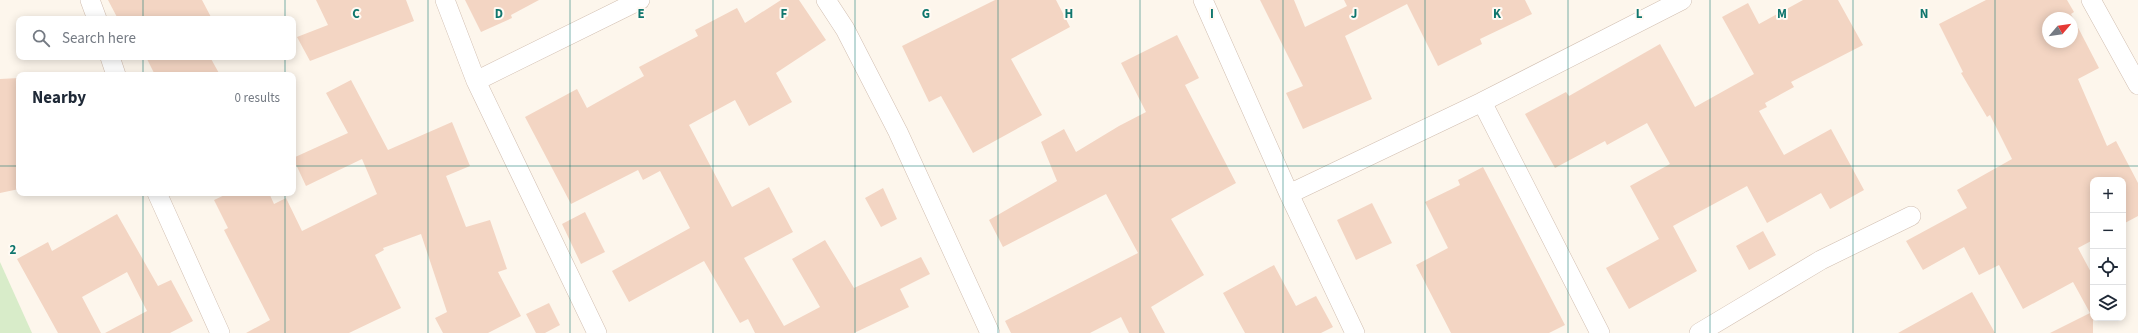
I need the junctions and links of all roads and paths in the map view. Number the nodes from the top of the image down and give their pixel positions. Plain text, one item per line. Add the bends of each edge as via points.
1 (90, 0) edge
2 (444, 0) edge
3 (640, 0) edge
4 (826, 0) edge
5 (1203, 0) edge
6 (1682, 0) edge
7 (2091, 0) edge
8 (96, 16) edge
9 (111, 60) edge
10 (115, 72) edge
11 (476, 81) junction
12 (2138, 85) edge
13 (1482, 102) junction
14 (1289, 194) junction
15 (158, 196) edge
16 (1911, 216) dead end
17 (220, 333) edge
18 (597, 333) edge
19 (990, 333) edge
20 (1355, 333) edge
21 (1600, 333) edge
22 (1699, 333) edge

1 - 8 street
2 - 11 street
3 - 11 street
4 - 19 street via 845,29 898,132
5 - 14 street
6 - 13 street
7 - 12 street
9 - 10 street
11 - 18 street
13 - 14 street
13 - 21 street
14 - 20 street
15 - 17 street
16 - 22 street via 1821,260

